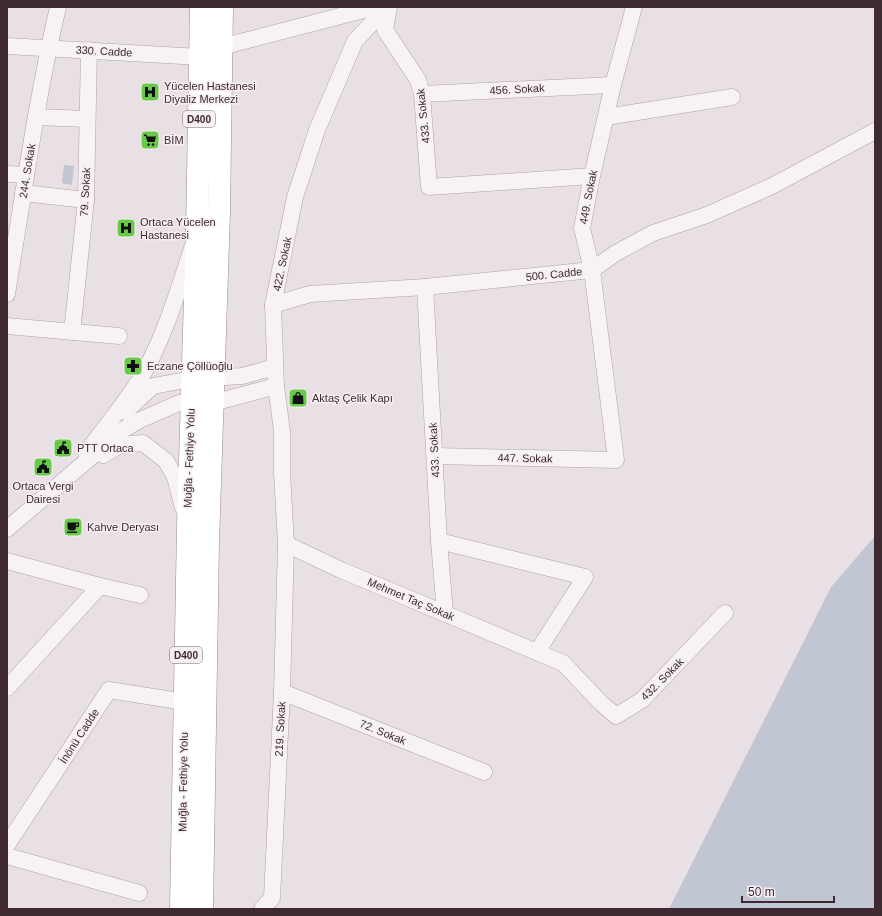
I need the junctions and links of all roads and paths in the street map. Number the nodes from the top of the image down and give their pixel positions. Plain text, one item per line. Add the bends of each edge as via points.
1 (58, 7) edge
2 (201, 7) edge
3 (222, 7) edge
4 (375, 7) edge
5 (388, 7) edge
6 (634, 7) edge
7 (7, 46) edge
8 (221, 47) junction
9 (49, 48) junction
10 (89, 50) junction
11 (200, 57) junction
12 (613, 85) junction
13 (422, 94) junction
14 (732, 97) dead end
15 (36, 117) junction
16 (606, 117) junction
17 (87, 119) junction
18 (875, 131) edge
19 (7, 174) edge
20 (26, 176) junction
21 (592, 176) junction
22 (23, 193) junction
23 (86, 200) junction
24 (197, 232) junction
25 (592, 270) junction
26 (426, 287) junction
27 (7, 294) edge
28 (273, 305) junction
29 (7, 326) edge
30 (72, 332) junction
31 (119, 336) dead end
32 (275, 367) junction
33 (203, 378) junction
34 (276, 386) junction
35 (191, 402) junction
36 (213, 403) junction
37 (102, 431) junction
38 (434, 456) junction
39 (616, 460) joint
40 (71, 474) junction
41 (188, 527) junction
42 (7, 529) edge
43 (439, 541) junction
44 (286, 544) junction
45 (7, 561) edge
46 (100, 586) junction
47 (140, 595) dead end
48 (445, 613) junction
49 (725, 614) dead end
50 (537, 652) junction
51 (7, 688) edge
52 (282, 692) junction
53 (185, 702) junction
54 (484, 772) dead end
55 (7, 845) edge
56 (7, 856) edge
57 (139, 893) dead end
58 (181, 909) edge
59 (202, 909) edge
60 (262, 909) edge

1 - 9 street, 244. Sokak
2 - 11 highway, Muğla - Fethiye Yolu / D400
3 - 8 highway, Muğla - Fethiye Yolu / D400
4 - 8 street
5 - 13 street, 433. Sokak via 385,30 418,80
5 - 28 street, 422. Sokak via 355,41 318,130 295,197
6 - 12 street, 449. Sokak
7 - 9 street, 330. Cadde
8 - 33 highway, Muğla - Fethiye Yolu / D400 via 218,212
9 - 10 street, 330. Cadde
9 - 15 street, 244. Sokak
10 - 11 street, 330. Cadde
10 - 17 street, 79. Sokak
11 - 24 highway, Muğla - Fethiye Yolu / D400
12 - 13 street, 456. Sokak
12 - 16 street, 449. Sokak
13 - 21 street, 433. Sokak via 429,187
14 - 16 street
15 - 17 street
15 - 20 street, 244. Sokak
16 - 21 street, 449. Sokak
17 - 23 street, 79. Sokak
18 - 25 street, 500. Cadde via 772,186 707,215 653,233 616,253
19 - 20 street
20 - 22 street, 244. Sokak
21 - 25 street, 449. Sokak via 582,228
22 - 23 street
22 - 27 street, 244. Sokak
23 - 30 street, 79. Sokak
24 - 33 highway, Muğla - Fethiye Yolu / D400
24 - 37 street via 169,318 157,345 137,384
25 - 26 street, 500. Cadde
25 - 39 street, 449. Sokak
26 - 28 street, 500. Cadde via 310,294
26 - 38 street, 433. Sokak
28 - 32 street, 422. Sokak
29 - 30 street
30 - 31 street
32 - 33 street via 242,376
32 - 34 street, 422. Sokak
33 - 35 highway, Muğla - Fethiye Yolu / D400
33 - 36 highway, Muğla - Fethiye Yolu / D400
33 - 37 street via 153,386
34 - 36 street
34 - 44 street, 422. Sokak via 282,431
35 - 36 street
35 - 40 street via 179,403 124,429
35 - 41 highway, Muğla - Fethiye Yolu / D400
36 - 59 highway, Muğla - Fethiye Yolu / D400
37 - 40 street
38 - 39 street, 447. Sokak
38 - 43 street, 433. Sokak
40 - 41 street via 120,445 143,443 166,461 175,476
40 - 42 street
41 - 53 highway, Muğla - Fethiye Yolu / D400
43 - 48 street, 433. Sokak
43 - 50 street via 585,576
44 - 48 street, Mehmet Taç Sokak
44 - 52 street, 219. Sokak
45 - 46 street
46 - 47 street
46 - 51 street
48 - 50 street, Mehmet Taç Sokak
49 - 50 street, 432. Sokak via 642,700 616,716 563,663
52 - 54 street, 72. Sokak
52 - 60 street, 219. Sokak via 272,898
53 - 55 street, İnönü Cadde via 110,690
53 - 58 highway, Muğla - Fethiye Yolu / D400
56 - 57 street

